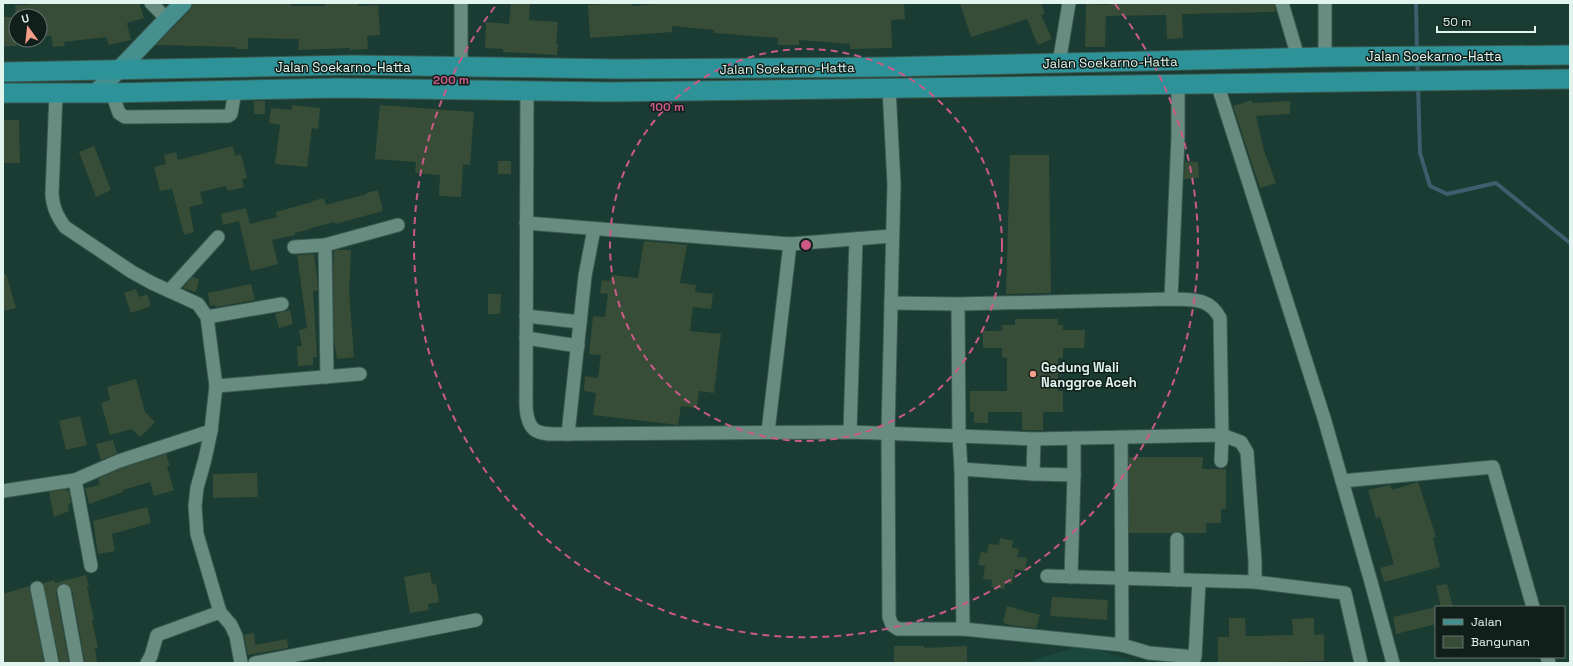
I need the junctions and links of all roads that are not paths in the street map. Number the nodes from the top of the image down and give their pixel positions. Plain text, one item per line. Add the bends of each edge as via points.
1 (151, 3) edge
2 (183, 3) edge
3 (461, 3) edge
4 (1069, 3) edge
5 (1282, 3) edge
6 (1325, 3) edge
7 (167, 19) junction
8 (1570, 55) edge
9 (1298, 57) junction
10 (1325, 57) junction
11 (1059, 63) junction
12 (461, 67) junction
13 (119, 71) junction
14 (3, 72) edge
15 (1570, 79) edge
16 (1217, 83) junction
17 (1178, 84) junction
18 (889, 88) junction
19 (235, 91) junction
20 (527, 91) junction
21 (56, 93) junction
22 (104, 93) junction
23 (3, 94) edge
24 (526, 223) junction
25 (398, 225) dead end
26 (594, 229) junction
27 (892, 236) junction
28 (218, 237) dead end
29 (856, 239) junction
30 (325, 244) junction
31 (790, 244) junction
32 (294, 248) dead end
33 (170, 291) junction
34 (1171, 299) junction
35 (891, 302) junction
36 (282, 304) dead end
37 (958, 304) junction
38 (526, 316) junction
39 (207, 317) junction
40 (580, 322) junction
41 (526, 338) junction
42 (578, 346) junction
43 (360, 374) dead end
44 (327, 377) junction
45 (216, 386) junction
46 (210, 431) junction
47 (768, 432) junction
48 (850, 432) junction
49 (888, 433) junction
50 (568, 434) junction
51 (1222, 434) junction
52 (959, 436) junction
53 (1121, 437) junction
54 (1074, 438) junction
55 (1034, 439) junction
56 (1220, 461) dead end
57 (961, 469) junction
58 (1033, 474) junction
59 (1074, 474) junction
60 (75, 480) junction
61 (1342, 481) junction
62 (3, 491) edge
63 (1177, 539) dead end
64 (91, 566) dead end
65 (1047, 576) dead end
66 (1072, 577) junction
67 (1122, 578) junction
68 (1177, 580) junction
69 (1199, 581) junction
70 (1255, 582) junction
71 (36, 588) dead end
72 (64, 591) dead end
73 (1533, 606) edge
74 (220, 612) junction
75 (476, 620) dead end
76 (963, 629) junction
77 (1122, 645) junction
78 (1197, 660) edge
79 (52, 663) edge
80 (77, 663) edge
81 (147, 663) edge
82 (241, 663) edge
83 (255, 663) edge
84 (1361, 663) edge
85 (1393, 663) edge

1 - 7 street
2 - 7 main road
3 - 12 street
4 - 11 street
5 - 9 street
6 - 10 street
7 - 13 main road
8 - 10 highway, Jalan Soekarno-Hatta
9 - 10 highway, Jalan Soekarno-Hatta
9 - 11 highway, Jalan Soekarno-Hatta
11 - 12 highway, Jalan Soekarno-Hatta via 633,69
12 - 13 highway, Jalan Soekarno-Hatta via 352,65
13 - 14 highway, Jalan Soekarno-Hatta
13 - 22 main road
15 - 16 highway, Jalan Soekarno-Hatta
16 - 17 highway, Jalan Soekarno-Hatta
16 - 61 street
17 - 18 highway, Jalan Soekarno-Hatta
17 - 34 street
18 - 20 highway, Jalan Soekarno-Hatta
18 - 27 street via 894,184
19 - 20 highway, Jalan Soekarno-Hatta via 338,88
19 - 22 highway, Jalan Soekarno-Hatta
19 - 22 street via 228,116 125,117
20 - 24 street
21 - 22 highway, Jalan Soekarno-Hatta
21 - 23 highway, Jalan Soekarno-Hatta
21 - 33 street via 52,206 65,227 132,272
24 - 26 street
24 - 38 street
25 - 30 street
26 - 31 street
26 - 40 street
27 - 29 street
27 - 35 street
28 - 33 street
29 - 31 street
29 - 48 street
30 - 32 street
30 - 44 street
31 - 47 street
33 - 39 street via 198,304
34 - 37 street
34 - 51 street via 1204,301 1216,309 1220,318
35 - 37 street
35 - 49 street
36 - 39 street
37 - 52 street
38 - 40 street
38 - 41 street
39 - 45 street
40 - 42 street
41 - 42 street
41 - 50 street via 526,413 530,426 541,434
42 - 50 street
43 - 44 street
44 - 45 street
45 - 46 street
46 - 60 street via 118,461
46 - 74 street via 196,488 195,506 197,534
47 - 48 street
47 - 50 street
48 - 49 street
49 - 52 street
49 - 76 street via 889,617 892,626 898,630
51 - 53 street
51 - 56 street
51 - 70 street via 1241,442 1247,452
52 - 55 street
52 - 57 street
53 - 54 street
53 - 67 street
54 - 55 street
54 - 59 street
55 - 58 street
57 - 58 street
57 - 76 street
58 - 59 street
59 - 66 street
60 - 62 street
60 - 64 street
61 - 73 street via 1493,467
61 - 85 street
63 - 68 street
65 - 66 street
66 - 67 street
67 - 68 street
67 - 77 street
68 - 69 street
69 - 70 street
69 - 78 street
70 - 84 street via 1345,592
71 - 79 street
72 - 80 street
74 - 81 street via 157,635
74 - 82 street via 236,636
75 - 83 street
76 - 77 street
77 - 78 street via 1149,653

